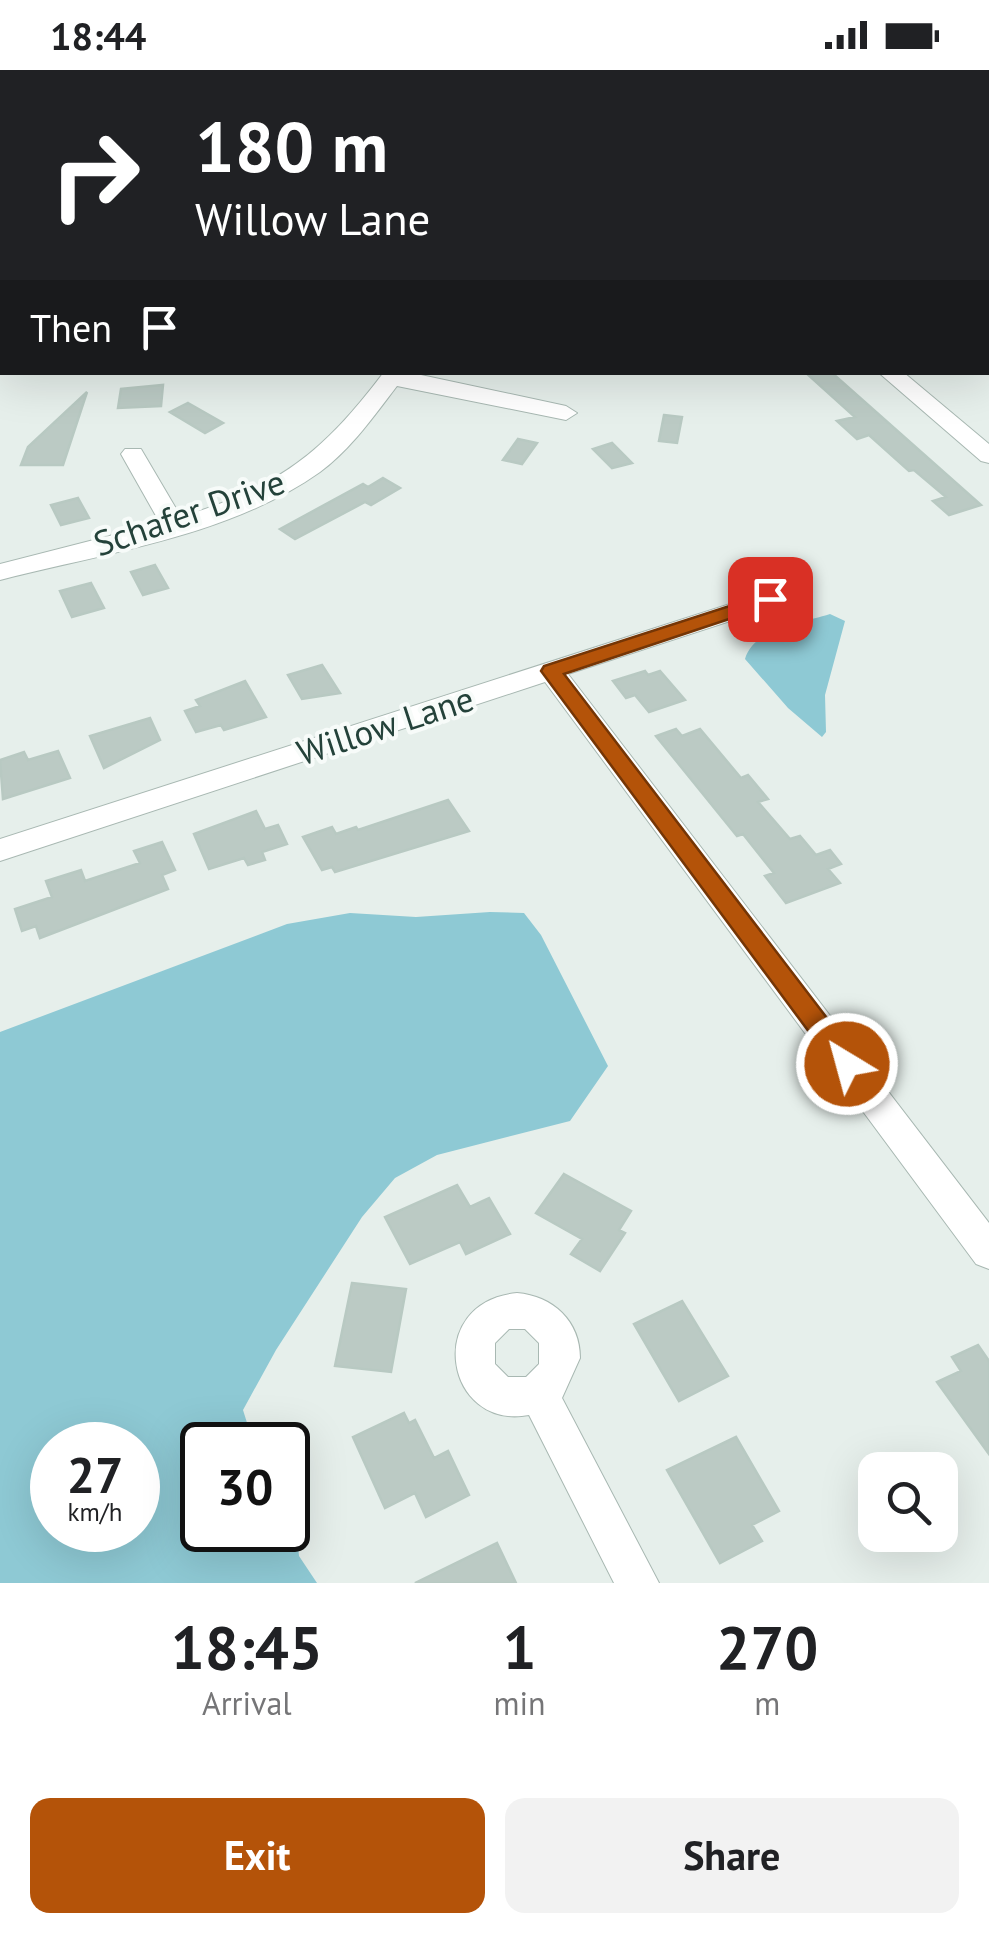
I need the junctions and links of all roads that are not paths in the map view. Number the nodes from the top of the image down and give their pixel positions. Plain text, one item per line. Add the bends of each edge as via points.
1 (394, 375) edge
2 (893, 375) edge
3 (566, 413) dead end
4 (133, 454) dead end
5 (989, 456) edge
6 (173, 525) junction
7 (0, 572) edge
8 (770, 599) dead end
9 (551, 671) junction
10 (0, 850) edge
11 (989, 1252) edge
12 (538, 1392) dead end
13 (636, 1583) edge

1 - 3 street
1 - 6 street, Schafer Drive via 348,436 310,468 252,498
2 - 5 street
4 - 6 street
6 - 7 street, Schafer Drive
8 - 9 street, Willow Lane
9 - 10 street, Willow Lane
9 - 11 street
12 - 13 street

